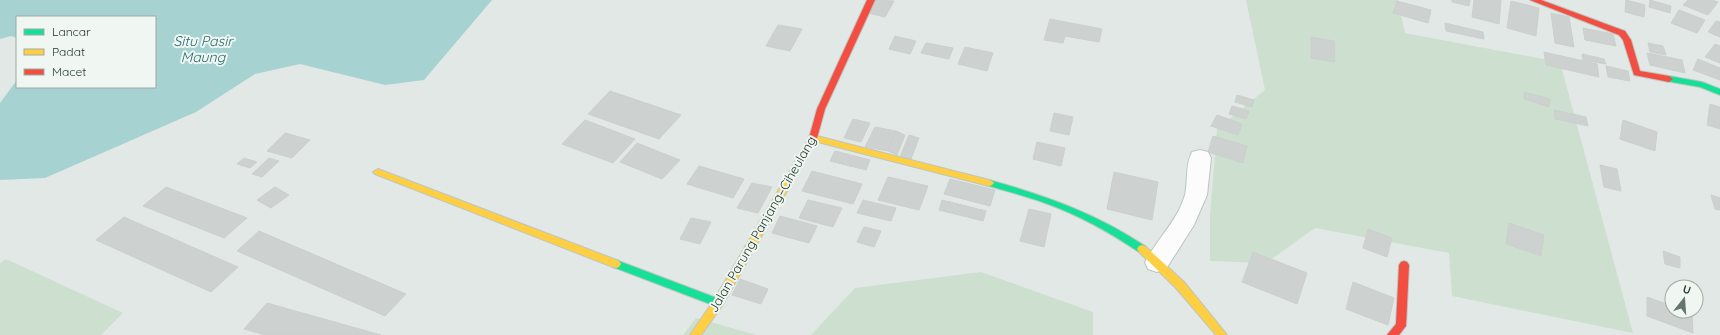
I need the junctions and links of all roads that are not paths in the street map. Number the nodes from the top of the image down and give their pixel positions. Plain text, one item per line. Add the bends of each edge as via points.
1 (871, 0) edge
2 (1534, 0) edge
3 (1720, 92) edge
4 (813, 138) junction
5 (1200, 158) dead end
6 (378, 172) dead end
7 (1157, 262) junction
8 (1404, 265) dead end
9 (718, 303) junction
10 (695, 335) edge
11 (1222, 335) edge
12 (1392, 335) edge

1 - 4 street, Jalan Parung Panjang–Ciheulang via 821,109
2 - 3 street via 1622,33 1627,40 1637,73 1702,85
4 - 7 street via 1033,196 1103,222 1133,241
4 - 9 street, Jalan Parung Panjang–Ciheulang
5 - 7 street via 1196,195 1186,219
6 - 9 street
7 - 11 street via 1198,304
8 - 12 street via 1401,326
9 - 10 street, Jalan Parung Panjang–Ciheulang

